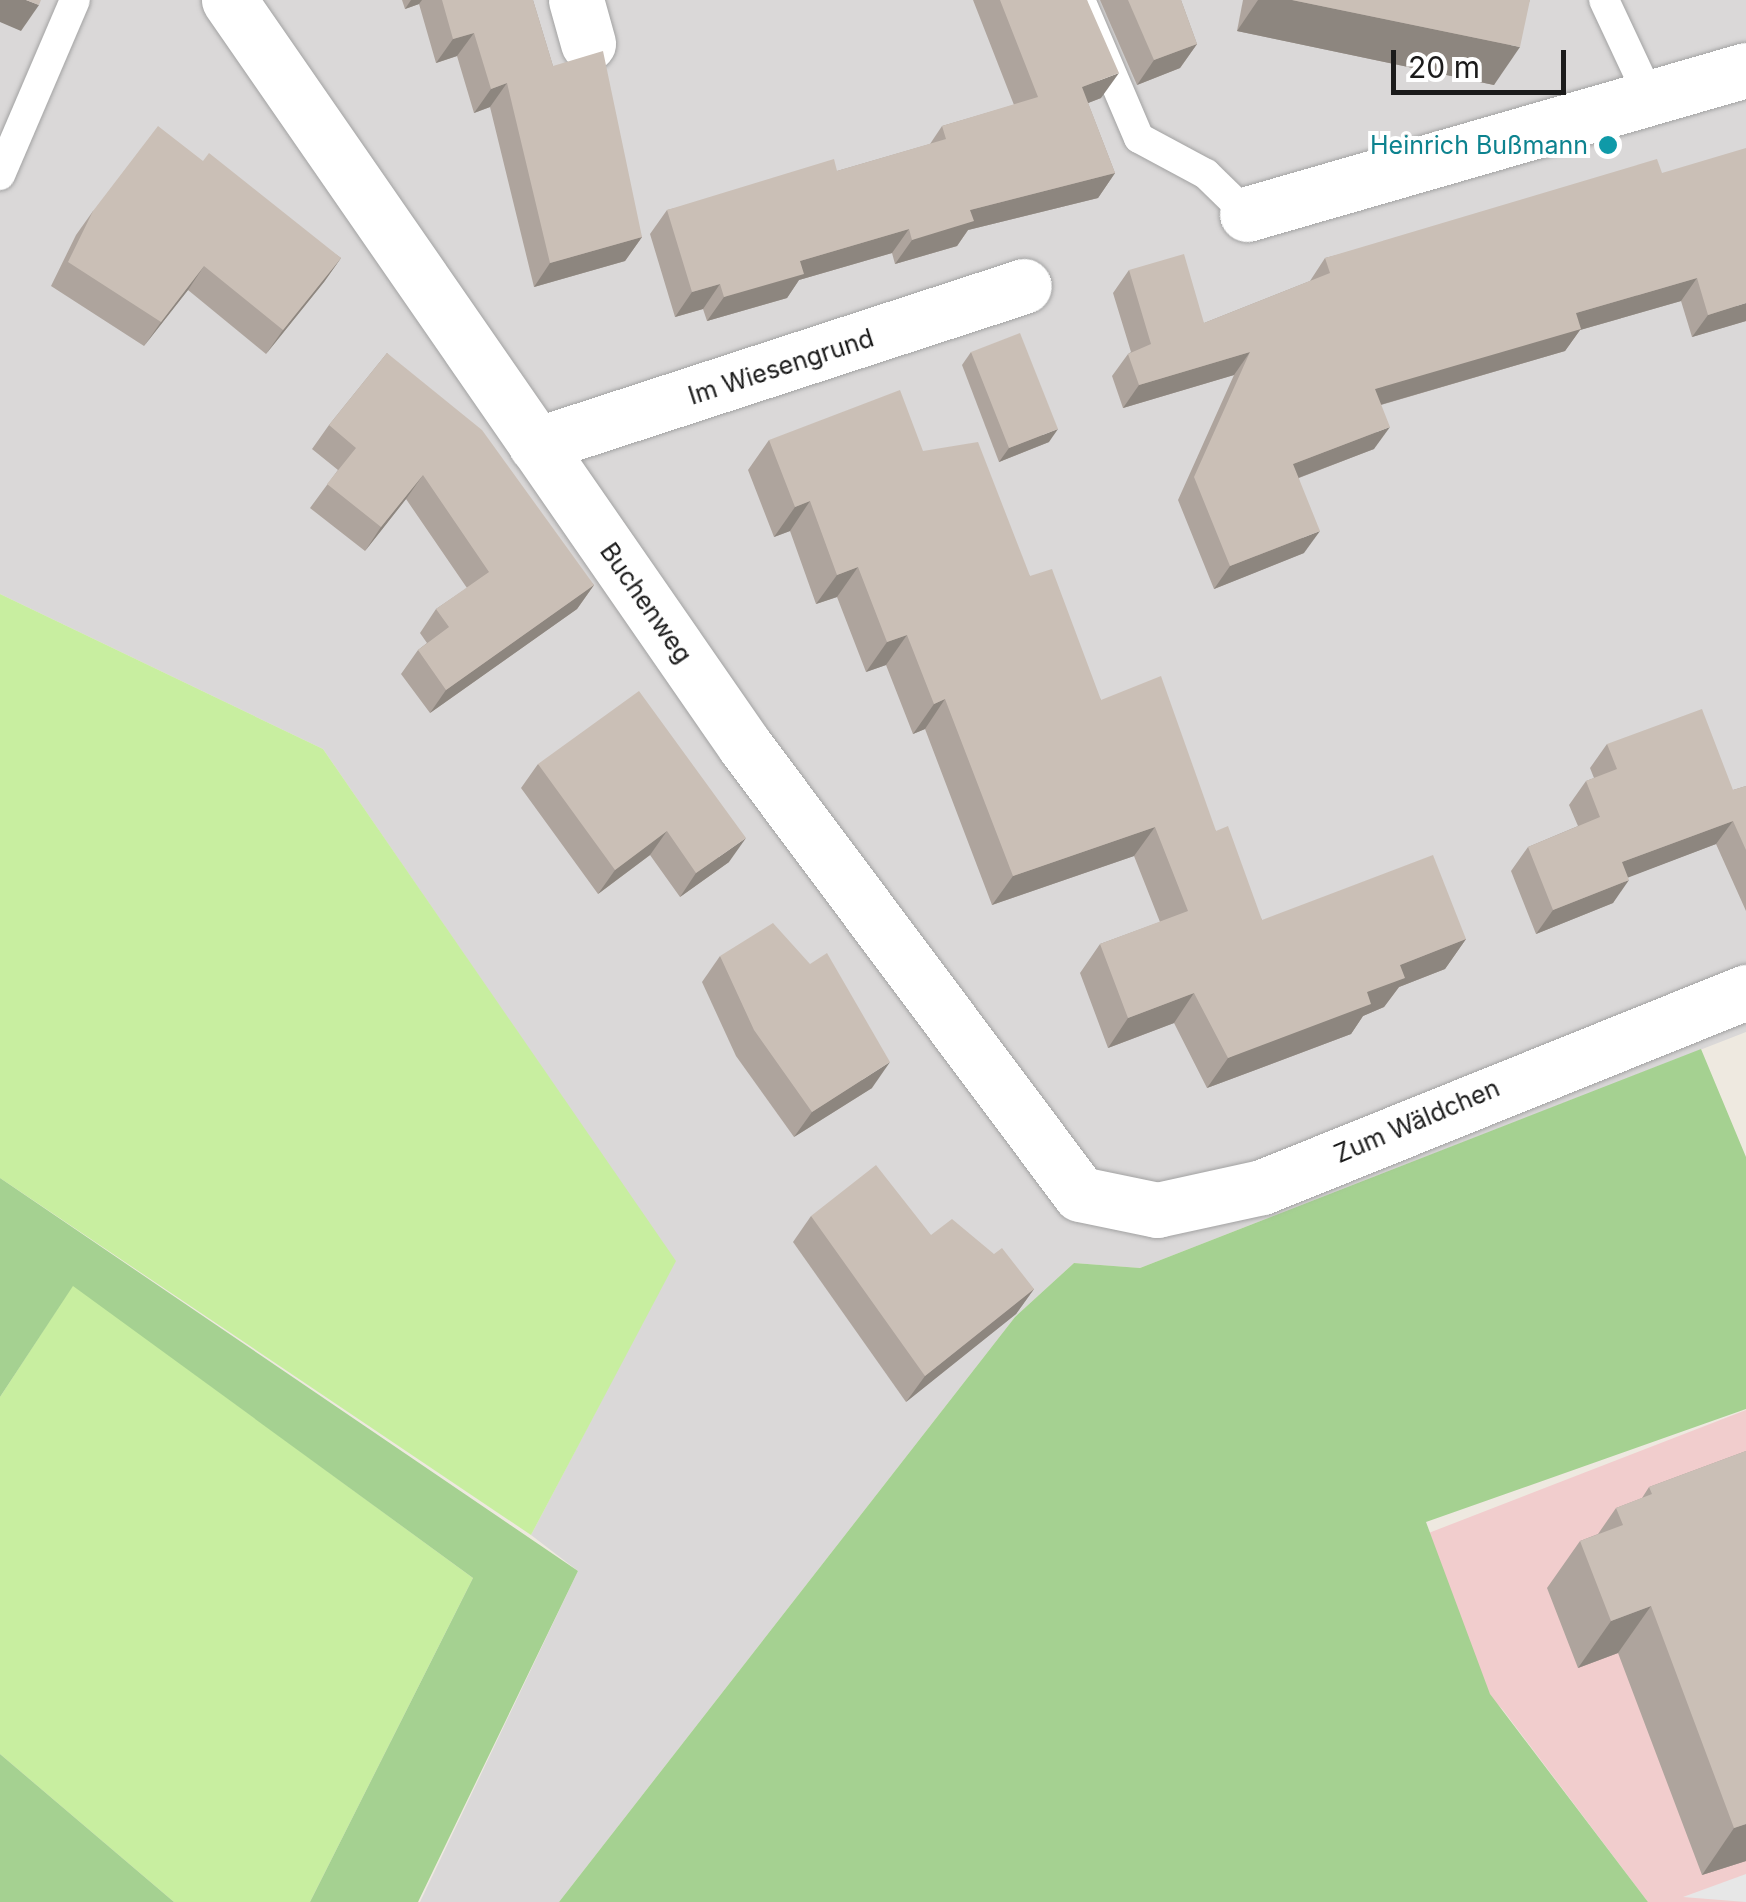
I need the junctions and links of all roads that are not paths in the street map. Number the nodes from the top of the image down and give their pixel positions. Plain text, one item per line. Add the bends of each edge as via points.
1 (75, 0) edge
2 (228, 0) edge
3 (1080, 0) edge
4 (1604, 0) edge
5 (1746, 70) edge
6 (1648, 96) junction
7 (0, 175) edge
8 (1247, 214) joint
9 (1024, 286) dead end
10 (536, 445) junction
11 (1746, 992) edge
12 (1080, 1194) joint

1 - 7 lane
2 - 10 street, Buchenweg
3 - 8 lane via 1139,138 1206,174
4 - 6 lane
5 - 6 street
6 - 8 street
9 - 10 street, Im Wiesengrund
10 - 12 street, Buchenweg via 967,1053
11 - 12 street, Zum Wäldchen via 1262,1187 1157,1210

